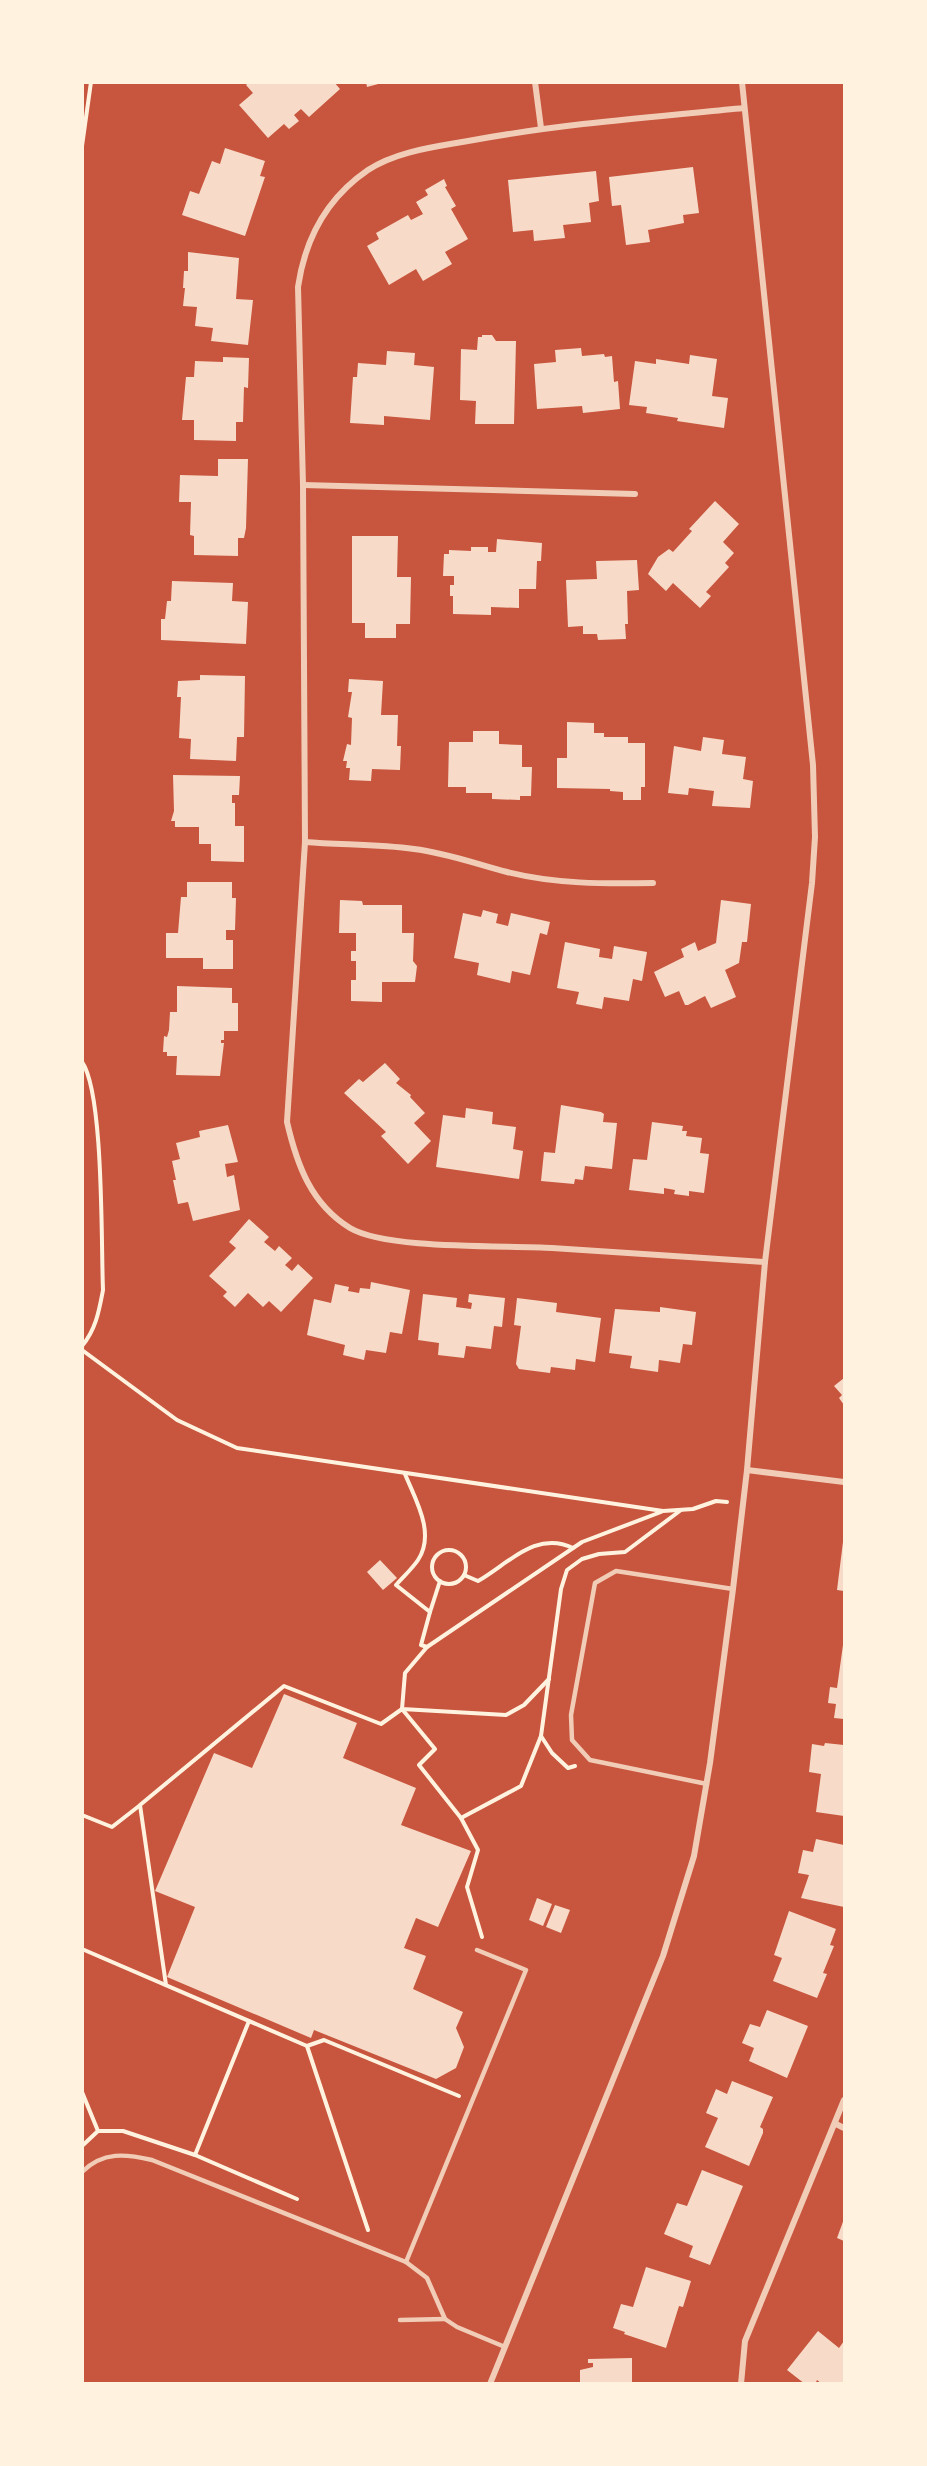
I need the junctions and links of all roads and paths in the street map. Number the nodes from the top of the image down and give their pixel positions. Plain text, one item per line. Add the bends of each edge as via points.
1 (91, 82) edge
2 (535, 82) edge
3 (742, 82) edge
4 (744, 108) junction
5 (541, 128) junction
6 (82, 146) edge
7 (303, 485) junction
8 (635, 494) dead end
9 (305, 842) junction
10 (653, 883) dead end
11 (82, 1062) edge
12 (765, 1262) junction
13 (82, 1348) edge
14 (747, 1470) junction
15 (405, 1474) junction
16 (844, 1482) edge
17 (743, 1503) junction
18 (663, 1511) junction
19 (573, 1548) junction
20 (464, 1575) junction
21 (440, 1581) junction
22 (733, 1589) junction
23 (430, 1612) junction
24 (427, 1647) junction
25 (549, 1678) dead end
26 (402, 1709) junction
27 (541, 1736) dead end
28 (707, 1784) junction
29 (140, 1805) junction
30 (82, 1815) edge
31 (461, 1818) junction
32 (82, 1949) edge
33 (477, 1950) joint
34 (166, 1985) junction
35 (249, 2021) junction
36 (307, 2046) junction
37 (82, 2092) edge
38 (844, 2100) edge
39 (472, 2101) junction
40 (836, 2124) junction
41 (844, 2128) edge
42 (98, 2131) dead end
43 (195, 2155) dead end
44 (82, 2172) edge
45 (368, 2230) dead end
46 (406, 2262) junction
47 (445, 2319) junction
48 (400, 2320) dead end
49 (506, 2347) junction
50 (490, 2384) edge
51 (741, 2384) edge

1 - 6 path
2 - 5 street
3 - 4 street
4 - 5 street
4 - 12 street via 815,806 813,883
5 - 7 street via 394,157 354,182 334,200 314,229 298,287
7 - 8 street
7 - 9 street
9 - 10 street via 414,849 552,880
9 - 12 street via 287,1122 295,1155 310,1189 328,1211 351,1229 398,1241
11 - 13 path via 94,1100 103,1290 99,1314
12 - 14 street
13 - 15 path via 177,1420 237,1448
14 - 16 street
14 - 17 street
15 - 18 path
15 - 23 path via 420,1507 423,1547 418,1560 396,1585
17 - 18 path via 716,1501 693,1509
17 - 22 street
18 - 19 path
19 - 20 path via 545,1542 531,1546 478,1581
19 - 24 path
20 - 21 path via 456,1582
20 - 21 path via 461,1554 444,1550 432,1561 433,1572
21 - 23 path
22 - 28 street
22 - 28 lane via 616,1571 596,1583 571,1715 572,1740 590,1760
23 - 24 path via 421,1645
24 - 26 path via 405,1673
25 - 26 path via 524,1705 506,1715
26 - 29 path via 381,1724 284,1686
26 - 31 path via 435,1749 419,1765
27 - 31 path via 521,1786
28 - 49 street via 694,1856 663,1956
29 - 30 path via 112,1827
29 - 34 path
31 - 33 path via 478,1850 467,1887 483,1936
32 - 34 path
33 - 39 lane via 526,1970
34 - 35 path
35 - 36 path
35 - 43 path
36 - 39 path via 324,2040
36 - 45 path
37 - 42 path
38 - 40 street
39 - 46 lane
40 - 41 street
40 - 51 street via 745,2341
44 - 46 lane via 104,2156 152,2160
46 - 47 lane via 427,2278
47 - 48 lane
47 - 49 lane
49 - 50 street

